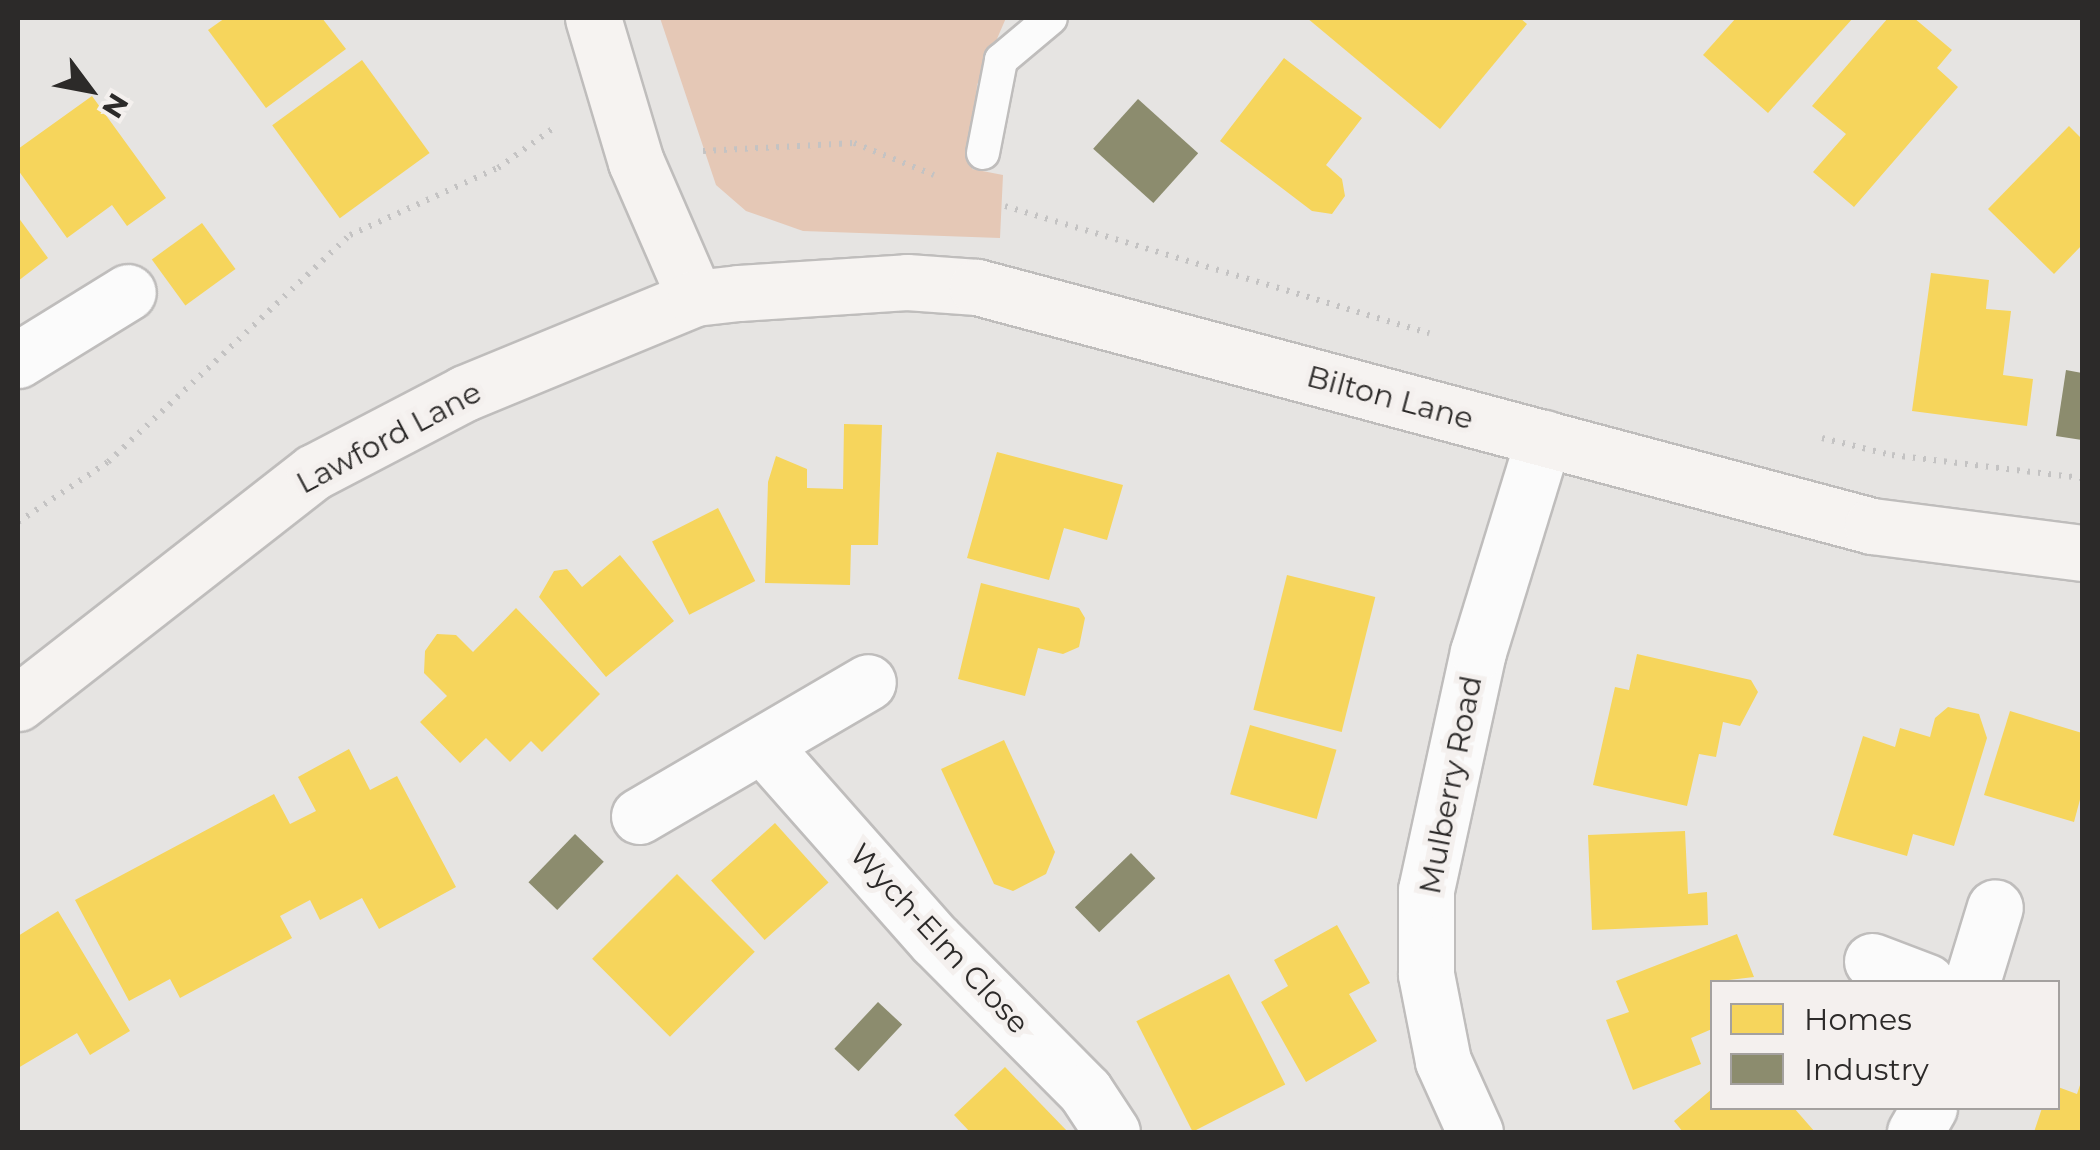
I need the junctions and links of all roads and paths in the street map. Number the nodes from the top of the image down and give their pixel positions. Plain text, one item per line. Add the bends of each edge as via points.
1 (594, 18) edge
2 (1051, 18) edge
3 (552, 111) dead end
4 (983, 152) dead end
5 (642, 175) junction
6 (949, 183) dead end
7 (999, 204) dead end
8 (128, 292) dead end
9 (695, 298) junction
10 (1448, 339) dead end
11 (18, 360) edge
12 (1818, 437) dead end
13 (1544, 438) junction
14 (2082, 478) edge
15 (18, 522) edge
16 (2082, 553) edge
17 (868, 682) dead end
18 (18, 704) edge
19 (764, 747) junction
20 (639, 816) dead end
21 (1995, 907) dead end
22 (1872, 962) dead end
23 (1922, 980) edge
24 (1973, 980) edge
25 (1928, 1110) edge
26 (1465, 1130) edge
27 (1112, 1132) edge
28 (1915, 1132) edge

1 - 5 street
2 - 4 lane via 1001,60
3 - 15 path via 555,128 498,168 350,235 108,462
5 - 6 path via 704,151 854,143
5 - 9 street
7 - 10 path
8 - 11 street
9 - 13 street, Bilton Lane via 906,282 977,287
9 - 18 street, Lawford Lane via 466,394 314,472
12 - 14 path via 1892,455
13 - 16 street, Bilton Lane via 1872,526
13 - 26 street, Mulberry Road via 1478,652 1426,890 1426,974
17 - 19 street
19 - 20 street
19 - 27 street, Wych-Elm Close via 935,940 1085,1091
21 - 24 street
22 - 23 street
25 - 28 street

